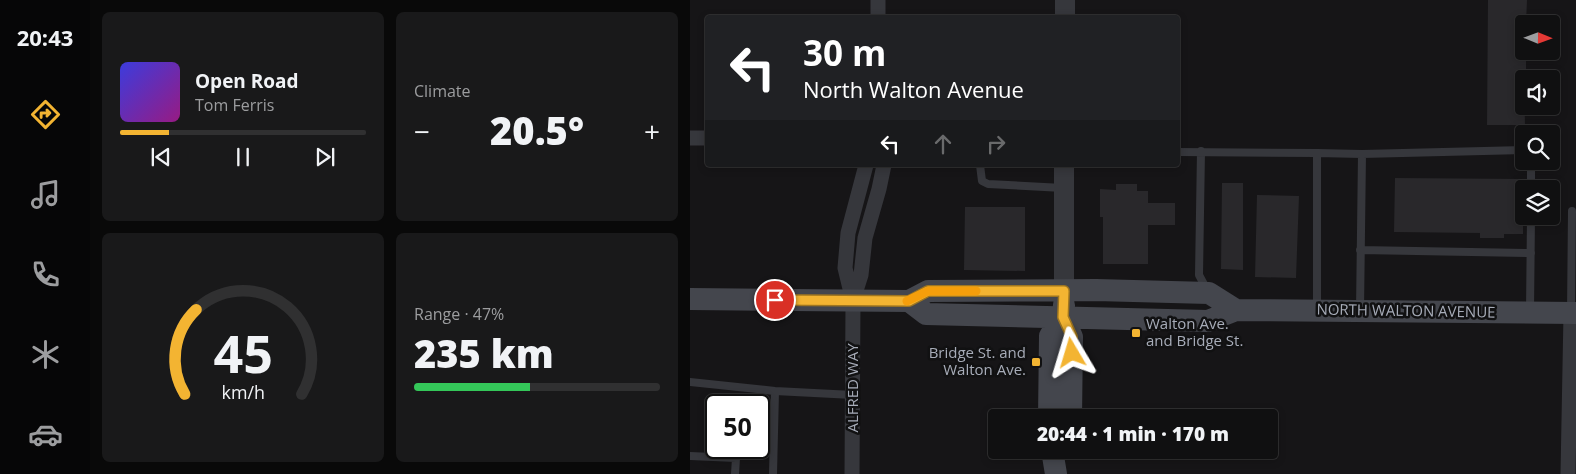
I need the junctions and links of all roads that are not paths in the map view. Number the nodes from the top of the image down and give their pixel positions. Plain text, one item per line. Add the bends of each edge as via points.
1 (878, 0) edge
2 (1065, 0) edge
3 (878, 15) edge
4 (1065, 15) edge
5 (690, 138) edge
6 (705, 138) edge
7 (1515, 150) edge
8 (1201, 151) junction
9 (1180, 152) edge
10 (1317, 153) junction
11 (1362, 154) junction
12 (865, 167) edge
13 (884, 167) edge
14 (980, 167) edge
15 (1064, 167) edge
16 (1064, 188) junction
17 (1572, 211) dead end
18 (1531, 225) edge
19 (1360, 250) junction
20 (1531, 253) junction
21 (1064, 291) junction
22 (1209, 293) junction
23 (690, 299) edge
24 (909, 301) junction
25 (853, 302) junction
26 (1236, 310) junction
27 (1317, 310) junction
28 (1360, 311) junction
29 (1530, 313) junction
30 (1574, 313) edge
31 (1063, 317) junction
32 (690, 382) edge
33 (774, 391) junction
34 (853, 395) junction
35 (1049, 409) edge
36 (1071, 409) edge
37 (690, 456) edge
38 (705, 457) edge
39 (736, 459) edge
40 (1054, 459) edge
41 (1066, 459) edge
42 (735, 474) edge
43 (774, 474) edge
44 (852, 474) edge
45 (1056, 474) edge
46 (1064, 474) edge
47 (1568, 474) edge

1 - 3 street
2 - 4 street
5 - 6 street
7 - 11 lane
8 - 9 lane
8 - 10 lane
8 - 22 lane via 1199,275
10 - 11 lane
10 - 27 lane
11 - 19 lane
12 - 25 street via 851,218 844,268
13 - 25 street
14 - 16 lane via 982,181 988,184
15 - 16 street
16 - 21 street
17 - 30 lane
18 - 20 lane
19 - 20 lane
19 - 28 lane
20 - 29 lane
21 - 22 main road
21 - 24 main road via 928,291
21 - 31 main road
22 - 26 main road
23 - 25 main road
24 - 25 main road
24 - 31 main road, NORTH WALTON AVENUE via 926,314
25 - 34 street, ALFRED WAY
26 - 27 main road, NORTH WALTON AVENUE
26 - 31 main road, NORTH WALTON AVENUE via 1208,322
27 - 28 main road, NORTH WALTON AVENUE
28 - 29 main road, NORTH WALTON AVENUE
29 - 30 main road, NORTH WALTON AVENUE
30 - 47 street
31 - 35 main road via 1050,336
31 - 36 main road via 1072,337
32 - 33 lane
33 - 34 lane
33 - 43 lane
34 - 44 street, ALFRED WAY
37 - 38 lane
39 - 42 lane
40 - 45 main road
41 - 46 main road

